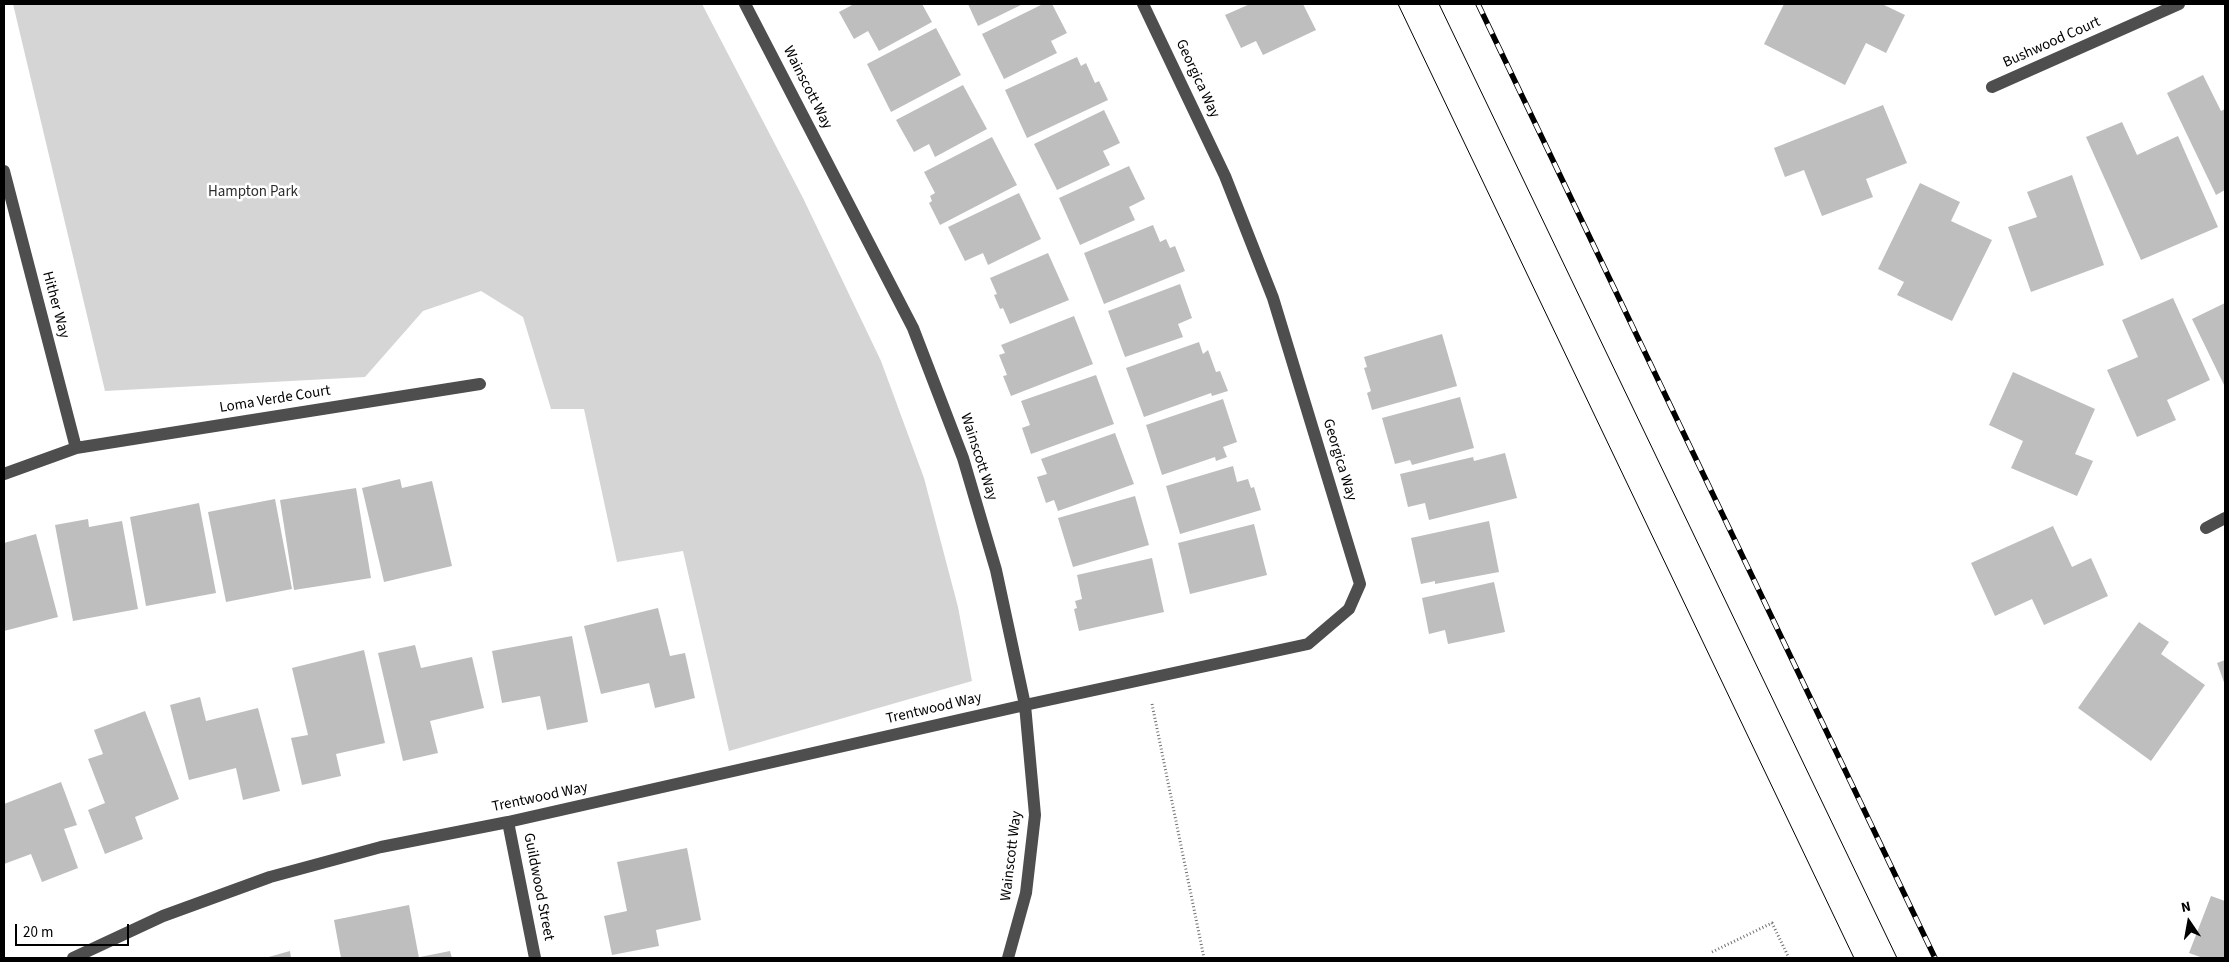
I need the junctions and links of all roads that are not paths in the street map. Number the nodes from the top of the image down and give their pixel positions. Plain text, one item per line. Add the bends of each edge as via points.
1 (745, 4) edge
2 (1143, 4) edge
3 (2179, 4) edge
4 (1992, 87) dead end
5 (4, 171) edge
6 (480, 384) dead end
7 (76, 448) junction
8 (4, 474) edge
9 (2225, 518) edge
10 (2206, 528) dead end
11 (1024, 705) junction
12 (508, 822) junction
13 (73, 958) edge
14 (536, 958) edge
15 (1008, 958) edge

1 - 11 street, Wainscott Way via 914,328 963,458 996,570
2 - 11 street, Georgica Way via 1225,176 1273,298 1360,584 1349,609 1308,644
3 - 4 street, Bushwood Court
5 - 7 street, Hither Way
6 - 7 street, Loma Verde Court
7 - 8 street, Loma Verde Court
9 - 10 street
11 - 12 street, Trentwood Way
11 - 15 street, Wainscott Way via 1035,816 1026,893
12 - 13 street, Trentwood Way via 381,847 270,877 163,916
12 - 14 street, Guildwood Street

